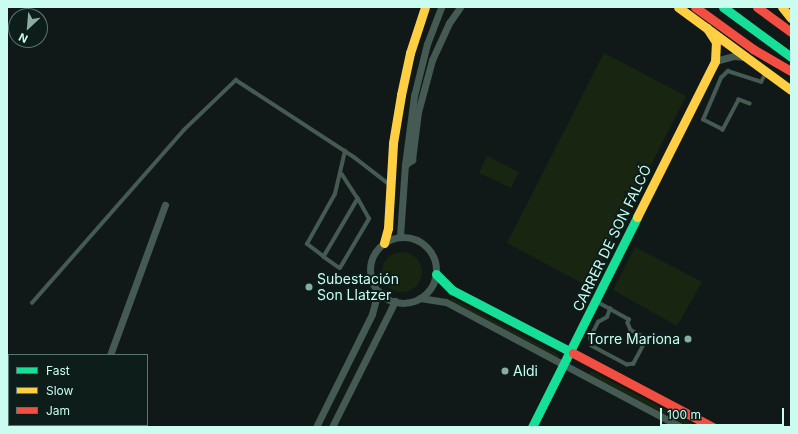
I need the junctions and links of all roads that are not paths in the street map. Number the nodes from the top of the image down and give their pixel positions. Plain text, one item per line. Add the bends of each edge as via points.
1 (426, 7) edge
2 (440, 7) edge
3 (460, 7) edge
4 (678, 7) edge
5 (695, 7) edge
6 (723, 7) edge
7 (757, 7) edge
8 (782, 7) edge
9 (791, 18) edge
10 (707, 28) junction
11 (791, 32) edge
12 (791, 57) edge
13 (749, 59) junction
14 (715, 61) junction
15 (791, 70) edge
16 (766, 72) junction
17 (791, 90) edge
18 (750, 104) dead end
19 (345, 151) junction
20 (405, 166) junction
21 (342, 174) junction
22 (390, 184) junction
23 (358, 199) junction
24 (165, 206) dead end
25 (400, 236) junction
26 (384, 243) junction
27 (324, 257) junction
28 (436, 274) junction
29 (378, 291) junction
30 (420, 298) junction
31 (596, 301) junction
32 (395, 302) junction
33 (32, 304) dead end
34 (610, 309) junction
35 (570, 353) junction
36 (110, 354) edge
37 (564, 366) junction
38 (316, 427) edge
39 (332, 427) edge
40 (532, 427) edge
41 (681, 427) edge
42 (713, 427) edge

1 - 22 main road via 404,78 393,143
2 - 20 street via 418,76
3 - 20 street via 449,23 432,60 418,112 412,160
4 - 10 main road
5 - 15 main road via 753,49
6 - 12 main road
7 - 11 main road
8 - 9 main road
10 - 13 main road
10 - 14 main road via 716,42
13 - 14 street via 737,55
13 - 16 main road
14 - 31 main road, CARRER DE SON FALCÓ
16 - 17 main road
16 - 18 lane via 761,82 728,70 721,78 703,120 723,130 739,100
19 - 21 lane
19 - 22 lane
19 - 33 lane via 236,80 184,130
20 - 25 street
21 - 23 lane
21 - 27 lane via 335,194 307,244
22 - 26 main road via 388,228
23 - 27 lane
23 - 27 lane via 369,219 340,268
24 - 36 street
25 - 26 street
25 - 28 street via 415,239 424,245 434,258
26 - 29 street via 372,260 370,271
28 - 30 street via 428,292
28 - 35 main road via 452,290
29 - 32 street
29 - 38 street via 372,314
30 - 32 street via 403,303
30 - 37 street via 446,302
31 - 34 lane
31 - 35 main road, CARRER DE SON FALCÓ
32 - 39 street
34 - 34 lane via 607,317 598,322 590,338 592,346 627,365 634,364 646,341 631,330 629,319
35 - 37 main road, CARRER DE SON FALCÓ
35 - 42 main road
37 - 40 main road, CARRER DE SON FALCÓ
37 - 41 street

